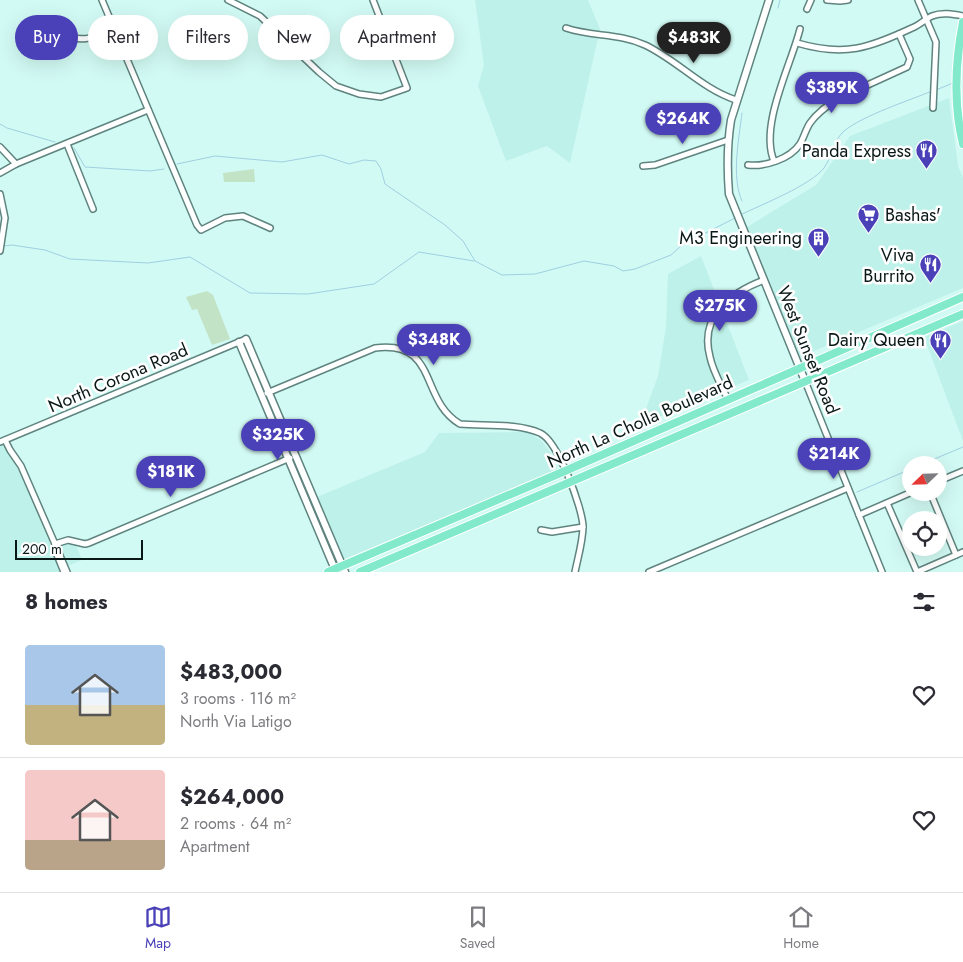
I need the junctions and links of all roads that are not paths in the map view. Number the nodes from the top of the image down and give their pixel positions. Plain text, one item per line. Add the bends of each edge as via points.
1 (102, 0) edge
2 (228, 0) edge
3 (373, 0) edge
4 (769, 0) edge
5 (811, 0) edge
6 (827, 0) edge
7 (848, 0) edge
8 (918, 0) edge
9 (807, 9) dead end
10 (108, 15) edge
11 (963, 16) edge
12 (927, 19) junction
13 (963, 22) edge
14 (566, 28) dead end
15 (800, 30) dead end
16 (899, 34) junction
17 (797, 43) junction
18 (127, 60) edge
19 (736, 100) junction
20 (933, 108) dead end
21 (148, 110) junction
22 (728, 140) junction
23 (67, 144) junction
24 (963, 144) edge
25 (0, 147) edge
26 (774, 161) junction
27 (16, 164) junction
28 (748, 165) dead end
29 (643, 166) dead end
30 (0, 173) edge
31 (0, 194) edge
32 (93, 209) dead end
33 (270, 228) dead end
34 (0, 251) edge
35 (764, 280) junction
36 (963, 297) edge
37 (963, 314) edge
38 (246, 339) joint
39 (239, 342) junction
40 (799, 368) junction
41 (805, 381) junction
42 (267, 393) junction
43 (728, 400) junction
44 (3, 441) edge
45 (290, 458) junction
46 (565, 471) junction
47 (963, 471) edge
48 (948, 477) edge
49 (570, 482) junction
50 (848, 488) junction
51 (902, 496) edge
52 (934, 501) edge
53 (887, 503) junction
54 (859, 515) junction
55 (583, 527) junction
56 (541, 530) dead end
57 (55, 544) junction
58 (963, 552) edge
59 (956, 555) junction
60 (337, 570) edge
61 (64, 572) edge
62 (68, 572) edge
63 (360, 572) edge
64 (575, 572) edge
65 (649, 572) edge
66 (882, 572) edge
67 (917, 572) edge

1 - 10 street
2 - 3 street via 260,16 336,86 381,97 407,88
4 - 19 street, West Sunset Road
5 - 9 street
6 - 7 street
8 - 12 street
11 - 12 street via 944,14
12 - 16 street
12 - 20 street via 936,42
13 - 24 main road via 956,78
14 - 19 street via 616,36 645,45 716,92
15 - 17 street
16 - 17 street via 869,46 845,50
16 - 26 street via 911,64 826,106 811,123 800,144 788,155
17 - 26 street via 771,124 770,149
18 - 21 street
19 - 22 street, West Sunset Road
21 - 23 street
21 - 33 street via 201,230 225,218 243,216
22 - 29 street via 655,165
22 - 35 street, West Sunset Road via 729,194
23 - 27 street
23 - 32 street
25 - 27 street
26 - 28 street via 762,166
27 - 30 street
31 - 34 street via 5,218
35 - 40 street, West Sunset Road
35 - 43 street via 733,295 711,322 709,356
36 - 40 main road, North La Cholla Boulevard
37 - 41 main road, North La Cholla Boulevard
38 - 39 street, North Corona Road
38 - 42 street
39 - 44 street, North Corona Road
39 - 45 street
40 - 41 street, West Sunset Road
40 - 43 main road, North La Cholla Boulevard
41 - 49 main road, North La Cholla Boulevard
41 - 50 street, West Sunset Road
42 - 46 street via 376,348 404,349 422,364 444,412 452,419 460,424 518,427 542,434 555,448
42 - 60 street
43 - 46 main road, North La Cholla Boulevard
44 - 57 street via 21,466
45 - 57 street via 95,541 85,544 68,540
45 - 60 street
46 - 49 street
46 - 60 main road, North La Cholla Boulevard
47 - 48 street
49 - 55 street via 582,513
49 - 63 main road, North La Cholla Boulevard
50 - 54 street, West Sunset Road
50 - 65 street
51 - 53 street
52 - 59 street
53 - 54 street
53 - 67 street
54 - 66 street, West Sunset Road
55 - 56 street via 564,532
55 - 64 street
57 - 61 street
57 - 62 street
58 - 59 street
59 - 67 street

